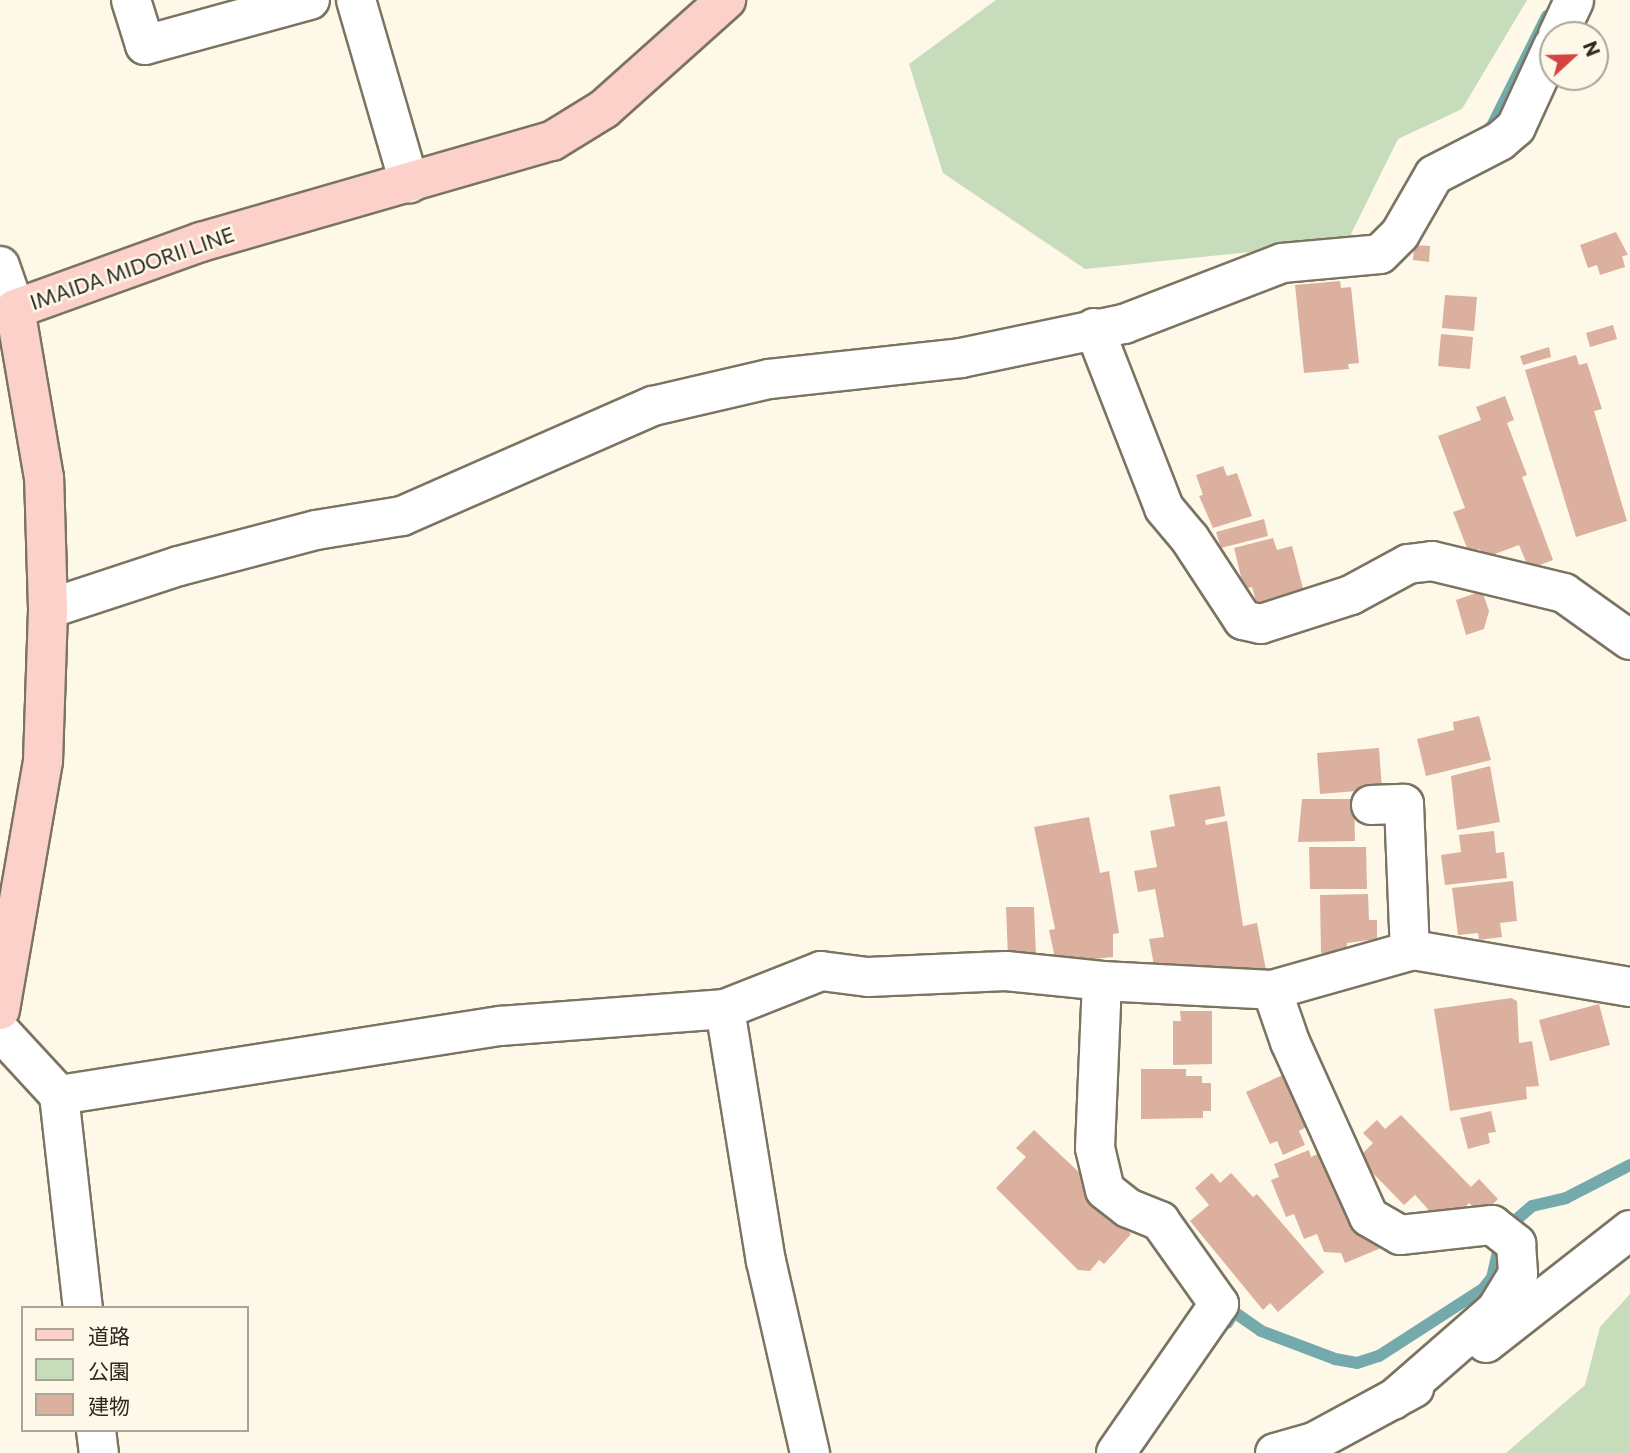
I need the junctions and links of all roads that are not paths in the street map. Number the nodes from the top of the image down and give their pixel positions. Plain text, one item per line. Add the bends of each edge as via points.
1 (131, 0) edge
2 (310, 0) edge
3 (356, 0) edge
4 (726, 0) edge
5 (1574, 0) edge
6 (1564, 21) edge
7 (1539, 77) edge
8 (409, 183) junction
9 (0, 266) edge
10 (15, 309) junction
11 (1094, 328) junction
12 (48, 609) junction
13 (1630, 640) edge
14 (1371, 805) dead end
15 (12, 880) edge
16 (1409, 951) junction
17 (1102, 981) junction
18 (1630, 987) edge
19 (1272, 990) junction
20 (725, 1009) junction
21 (0, 1010) edge
22 (0, 1031) edge
23 (59, 1095) junction
24 (1630, 1230) edge
25 (83, 1306) edge
26 (1394, 1400) junction
27 (96, 1432) edge
28 (99, 1453) edge
29 (810, 1453) edge
30 (1115, 1453) edge
31 (1275, 1453) edge

1 - 2 street via 145,45
3 - 8 street
4 - 8 main road, IMAIDA MIDORII LINE via 604,109 552,141
5 - 6 street
7 - 11 street via 1516,127 1500,141 1434,175 1400,234 1380,254 1282,263 1124,324
8 - 10 main road, IMAIDA MIDORII LINE via 201,242
9 - 10 street
10 - 12 main road, IMAIDA MIDORII LINE via 44,478
11 - 12 street via 961,358 769,379 653,406 402,516 316,530 178,566
11 - 13 street via 1164,508 1243,620 1261,624 1351,596 1408,564 1432,561 1564,593
12 - 15 main road, IMAIDA MIDORII LINE via 43,761
14 - 16 street via 1404,804
15 - 21 main road, IMAIDA MIDORII LINE
16 - 18 street
16 - 19 street
17 - 19 street
17 - 20 street via 1006,971 868,977 821,971
17 - 30 street via 1095,1148 1105,1191 1128,1208 1160,1221 1219,1304
19 - 26 street via 1290,1042 1369,1217 1400,1235 1492,1226 1516,1244 1518,1275 1496,1310
20 - 23 street via 500,1026
20 - 29 street via 766,1261
22 - 23 street
23 - 25 street
24 - 26 street via 1472,1354
26 - 31 street via 1314,1441
27 - 28 street

